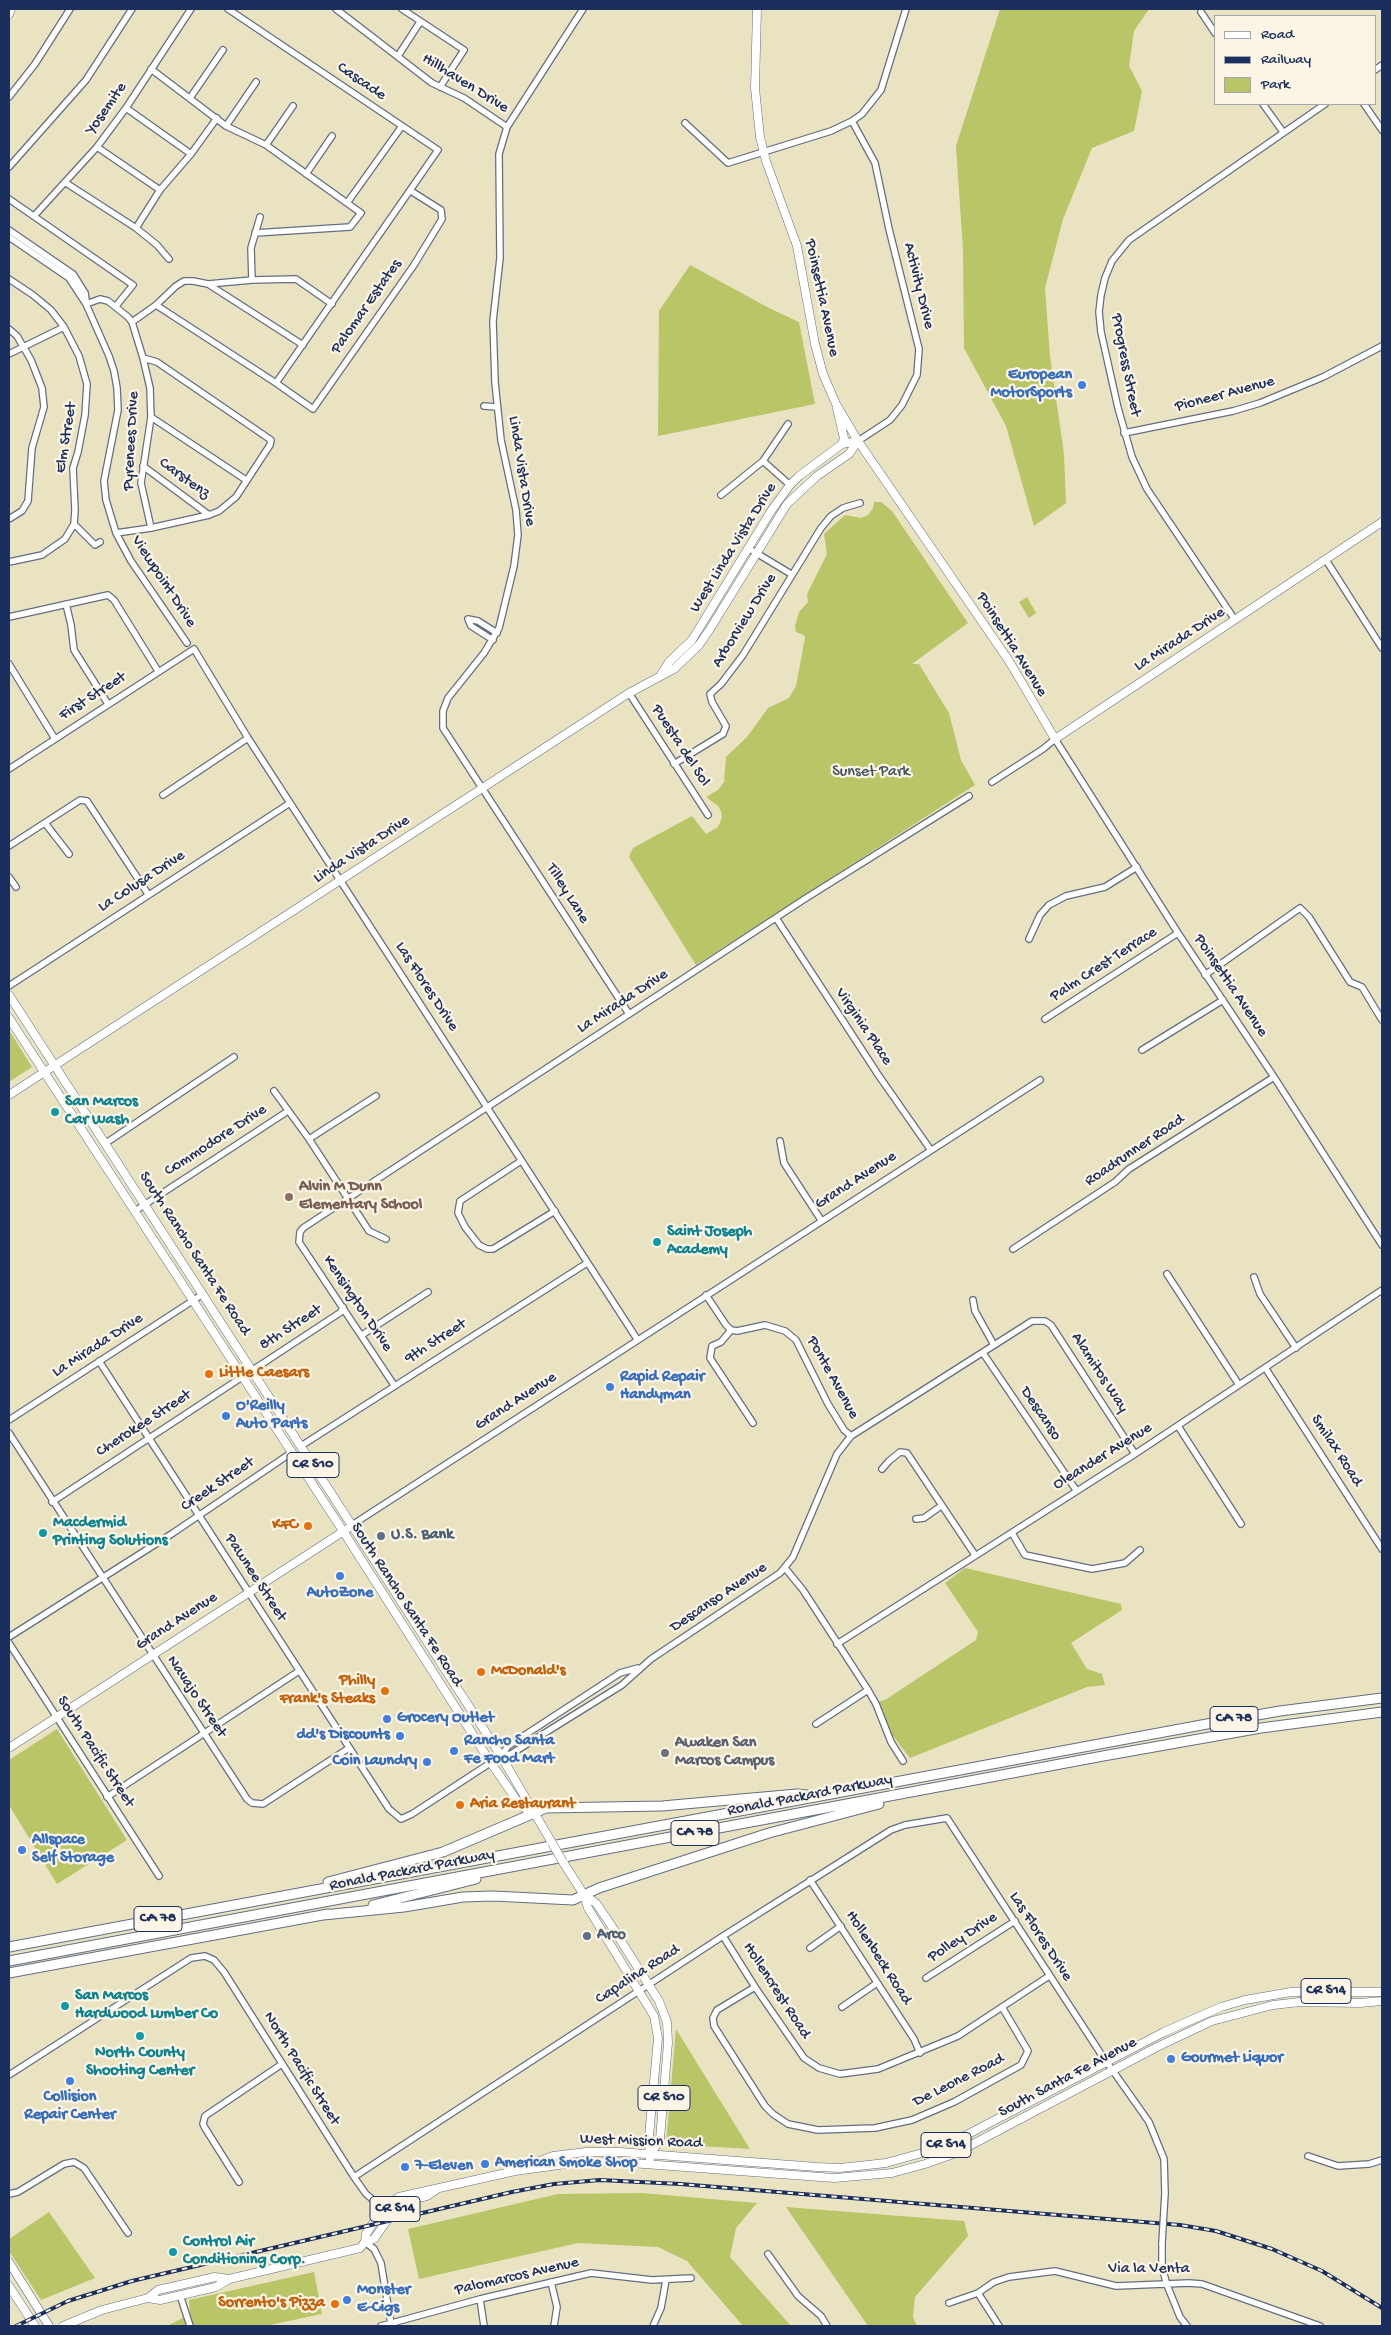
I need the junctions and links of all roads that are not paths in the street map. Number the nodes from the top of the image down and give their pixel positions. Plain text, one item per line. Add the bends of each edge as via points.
1 (11, 9) edge
2 (70, 9) edge
3 (132, 9) edge
4 (191, 9) edge
5 (228, 9) edge
6 (336, 9) edge
7 (402, 9) edge
8 (584, 9) edge
9 (757, 9) edge
10 (906, 9) edge
11 (1201, 12) dead end
12 (9, 14) edge
13 (420, 22) junction
14 (1214, 32) edge
15 (223, 50) dead end
16 (398, 56) junction
17 (151, 69) junction
18 (256, 82) dead end
19 (440, 87) junction
20 (9, 97) edge
21 (190, 98) junction
22 (1264, 105) edge
23 (1323, 105) edge
24 (1365, 105) edge
25 (294, 106) dead end
26 (126, 108) junction
27 (217, 118) junction
28 (852, 121) junction
29 (685, 123) dead end
30 (226, 126) junction
31 (402, 126) junction
32 (507, 127) junction
33 (1382, 130) edge
34 (1282, 132) junction
35 (332, 136) dead end
36 (266, 145) junction
37 (97, 147) junction
38 (763, 150) junction
39 (192, 154) junction
40 (9, 167) edge
41 (306, 174) junction
42 (66, 182) junction
43 (160, 190) junction
44 (411, 191) junction
45 (9, 199) edge
46 (347, 203) junction
47 (34, 216) junction
48 (260, 217) dead end
49 (136, 228) junction
50 (9, 230) edge
51 (255, 233) junction
52 (9, 237) edge
53 (169, 259) dead end
54 (9, 279) edge
55 (252, 280) junction
56 (208, 284) junction
57 (86, 304) junction
58 (332, 304) junction
59 (156, 305) junction
60 (116, 306) junction
61 (132, 322) junction
62 (64, 327) junction
63 (9, 328) edge
64 (303, 345) junction
65 (1382, 346) edge
66 (24, 348) junction
67 (9, 354) edge
68 (143, 358) junction
69 (276, 383) junction
70 (836, 404) junction
71 (484, 406) dead end
72 (497, 407) junction
73 (150, 417) junction
74 (788, 424) dead end
75 (1124, 433) junction
76 (858, 441) junction
77 (842, 444) junction
78 (763, 461) junction
79 (143, 466) junction
80 (246, 480) junction
81 (790, 485) junction
82 (722, 495) dead end
83 (860, 503) dead end
84 (210, 515) junction
85 (9, 519) edge
86 (1382, 522) edge
87 (74, 524) junction
88 (151, 528) junction
89 (116, 533) junction
90 (100, 542) dead end
91 (748, 548) junction
92 (757, 554) junction
93 (1326, 560) junction
94 (9, 562) edge
95 (791, 574) junction
96 (66, 604) junction
97 (9, 618) edge
98 (1235, 620) junction
99 (497, 633) junction
100 (493, 640) junction
101 (187, 643) dead end
102 (1382, 648) edge
103 (194, 649) joint
104 (9, 664) edge
105 (158, 671) junction
106 (662, 674) junction
107 (629, 693) junction
108 (108, 704) junction
109 (248, 738) junction
110 (55, 739) junction
111 (1055, 739) junction
112 (674, 764) junction
113 (9, 769) edge
114 (992, 782) dead end
115 (481, 788) junction
116 (163, 795) dead end
117 (969, 796) dead end
118 (290, 803) junction
119 (708, 815) dead end
120 (45, 823) junction
121 (9, 846) edge
122 (69, 854) dead end
123 (1137, 867) junction
124 (9, 877) edge
125 (340, 880) junction
126 (16, 888) dead end
127 (148, 894) junction
128 (776, 918) junction
129 (1178, 933) junction
130 (1029, 939) dead end
131 (1205, 975) junction
132 (9, 986) edge
133 (9, 995) edge
134 (1223, 1000) junction
135 (630, 1014) junction
136 (9, 1018) edge
137 (1045, 1019) dead end
138 (1382, 1020) edge
139 (1142, 1050) dead end
140 (234, 1057) dead end
141 (55, 1065) junction
142 (44, 1072) junction
143 (1274, 1076) junction
144 (1040, 1080) dead end
145 (274, 1090) dead end
146 (9, 1096) edge
147 (376, 1096) dead end
148 (487, 1108) junction
149 (288, 1111) junction
150 (309, 1139) junction
151 (780, 1141) dead end
152 (106, 1143) junction
153 (930, 1149) junction
154 (521, 1160) junction
155 (349, 1199) junction
156 (146, 1204) junction
157 (135, 1211) junction
158 (555, 1211) junction
159 (821, 1220) junction
160 (299, 1238) joint
161 (386, 1239) dead end
162 (1382, 1245) edge
163 (1013, 1249) dead end
164 (586, 1262) junction
165 (1168, 1274) dead end
166 (1254, 1277) dead end
167 (1382, 1290) edge
168 (428, 1292) dead end
169 (203, 1294) junction
170 (706, 1295) junction
171 (973, 1300) dead end
172 (192, 1301) junction
173 (343, 1307) junction
174 (1032, 1321) joint
175 (731, 1330) junction
176 (362, 1335) junction
177 (637, 1339) junction
178 (994, 1344) junction
179 (1296, 1348) junction
180 (983, 1354) junction
181 (99, 1362) junction
182 (1266, 1369) junction
183 (252, 1370) junction
184 (241, 1378) junction
185 (394, 1385) junction
186 (1240, 1386) junction
187 (9, 1420) edge
188 (753, 1424) dead end
189 (1178, 1426) junction
190 (9, 1433) edge
191 (851, 1436) junction
192 (148, 1438) junction
193 (301, 1446) junction
194 (291, 1453) junction
195 (1135, 1454) junction
196 (882, 1469) dead end
197 (1076, 1490) junction
198 (52, 1502) junction
199 (941, 1506) junction
200 (198, 1515) junction
201 (916, 1519) dead end
202 (1241, 1524) dead end
203 (352, 1525) junction
204 (343, 1531) junction
205 (1012, 1533) junction
206 (1382, 1549) edge
207 (1140, 1550) dead end
208 (975, 1555) junction
209 (785, 1568) junction
210 (102, 1578) junction
211 (376, 1584) junction
212 (248, 1592) junction
213 (396, 1593) junction
214 (9, 1638) edge
215 (9, 1644) edge
216 (837, 1644) junction
217 (152, 1655) junction
218 (640, 1667) junction
219 (299, 1671) junction
220 (868, 1690) junction
221 (1382, 1698) edge
222 (1382, 1712) edge
223 (56, 1718) junction
224 (816, 1724) dead end
225 (203, 1733) junction
226 (9, 1748) edge
227 (350, 1748) junction
228 (501, 1756) junction
229 (902, 1761) dead end
230 (490, 1763) junction
231 (944, 1787) junction
232 (107, 1796) junction
233 (815, 1797) junction
234 (389, 1809) joint
235 (533, 1814) junction
236 (947, 1818) joint
237 (543, 1862) junction
238 (159, 1876) dead end
239 (810, 1880) junction
240 (584, 1895) junction
241 (268, 1899) junction
242 (323, 1915) junction
243 (1015, 1921) junction
244 (841, 1926) junction
245 (723, 1936) junction
246 (9, 1945) edge
247 (810, 1948) dead end
248 (9, 1961) edge
249 (49, 1967) junction
250 (9, 1973) edge
251 (1049, 1976) junction
252 (926, 1978) dead end
253 (9, 1979) edge
254 (877, 1983) junction
255 (649, 1984) junction
256 (755, 1987) junction
257 (640, 1990) junction
258 (1382, 1992) edge
259 (1382, 2001) edge
260 (842, 2007) dead end
261 (1002, 2007) junction
262 (920, 2053) junction
263 (1106, 2062) junction
264 (282, 2064) junction
265 (1112, 2071) junction
266 (9, 2075) edge
267 (651, 2154) junction
268 (1308, 2156) dead end
269 (1382, 2160) edge
270 (650, 2164) junction
271 (769, 2164) joint
272 (515, 2171) junction
273 (767, 2174) joint
274 (354, 2177) junction
275 (240, 2182) dead end
276 (436, 2190) junction
277 (9, 2194) edge
278 (383, 2208) junction
279 (128, 2233) dead end
280 (365, 2242) junction
281 (768, 2254) dead end
282 (9, 2262) edge
283 (209, 2278) junction
284 (691, 2278) dead end
285 (229, 2279) junction
286 (666, 2280) junction
287 (551, 2282) junction
288 (1167, 2285) junction
289 (9, 2286) edge
290 (978, 2293) junction
291 (180, 2296) junction
292 (148, 2298) junction
293 (480, 2299) junction
294 (949, 2303) dead end
295 (391, 2324) edge
296 (35, 2326) edge
297 (49, 2326) edge
298 (63, 2326) edge
299 (190, 2326) edge
300 (381, 2326) edge
301 (484, 2326) edge
302 (554, 2326) edge
303 (652, 2326) edge
304 (827, 2326) edge
305 (999, 2326) edge
306 (1187, 2326) edge
307 (1320, 2326) edge

1 - 12 main road
2 - 20 street via 35,64
3 - 40 street via 86,80
4 - 17 street, Yosemite
5 - 31 street, Cascade
6 - 16 street, Hillhaven Drive
7 - 13 street
8 - 32 street, Linda Vista Drive
9 - 38 main road, Poinsettia Avenue via 755,88
10 - 28 street via 881,90 868,108
11 - 14 street
13 - 16 street
13 - 19 street via 464,50
15 - 21 street
16 - 19 street, Hillhaven Drive
17 - 21 street
17 - 26 street, Yosemite
18 - 30 street
19 - 32 street, Hillhaven Drive via 464,98
21 - 27 street
22 - 34 street
23 - 34 street, Progress Street
24 - 33 street
25 - 36 street
26 - 37 street, Yosemite
26 - 39 street
27 - 30 street
27 - 39 street
28 - 38 street via 831,131
28 - 76 street, Activity Drive via 875,163 919,349 918,375 900,408 890,420
29 - 38 street via 728,163
30 - 36 street
31 - 44 street, Cascade via 438,150
31 - 46 street
32 - 72 street, Linda Vista Drive via 498,167 500,258 493,322
34 - 75 street, Progress Street via 1129,240 1112,261 1104,278 1099,312
35 - 41 street
36 - 41 street
37 - 42 street, Yosemite
37 - 43 street
38 - 70 main road, Poinsettia Avenue via 797,246 815,344
39 - 43 street
41 - 46 street
42 - 47 street, Yosemite
42 - 49 street
43 - 49 street
44 - 58 street
44 - 69 street, Palomar Estates via 442,210 442,219 313,409
45 - 47 street
46 - 51 street via 361,213 350,227
47 - 60 street via 133,285
48 - 51 street
49 - 53 street
50 - 57 street, Viewpoint Drive via 73,274 85,293
51 - 55 street via 251,248
52 - 57 street, Viewpoint Drive via 69,278
54 - 62 street, Elm Street via 45,305
55 - 56 street
55 - 58 street via 296,279
56 - 59 street via 184,281
56 - 64 street
57 - 60 street via 100,299
57 - 89 street, Viewpoint Drive via 109,356 117,388 118,410 104,481
58 - 64 street
59 - 61 street
59 - 69 street
60 - 61 street, Pyrenees Drive
61 - 68 street, Pyrenees Drive
62 - 66 street
62 - 87 street, Elm Street via 79,356 87,384 86,410 73,468
63 - 66 street
64 - 69 street
65 - 75 street, Pioneer Avenue via 1324,377 1260,403
66 - 67 street
66 - 85 street via 42,388 44,408 32,448 28,501 22,511
68 - 73 street, Pyrenees Drive via 150,388
68 - 80 street via 157,362 271,440
70 - 76 main road, Poinsettia Avenue
70 - 77 main road via 844,438
71 - 72 street
72 - 99 street, Linda Vista Drive via 518,535 514,566
73 - 79 street, Pyrenees Drive
73 - 80 street
74 - 78 street
75 - 98 street, Progress Street via 1147,489
76 - 77 main road, West Linda Vista Drive
76 - 92 main road, West Linda Vista Drive via 848,454 796,493 778,516
76 - 111 main road, Poinsettia Avenue via 1009,661
77 - 81 main road, West Linda Vista Drive
78 - 81 street
78 - 82 street
79 - 84 street, Carstenz
79 - 88 street, Pyrenees Drive via 141,483
80 - 84 street via 228,506
81 - 91 main road, West Linda Vista Drive
83 - 95 street, Arborview Drive via 842,508 831,516
84 - 88 street
86 - 93 main road, La Mirada Drive
87 - 90 street via 95,545
87 - 94 street via 65,539 42,555
88 - 89 street
89 - 101 street, Viewpoint Drive
91 - 92 street, Arborview Drive
91 - 106 main road, West Linda Vista Drive via 697,632
92 - 95 street, Arborview Drive
92 - 106 main road, West Linda Vista Drive via 699,645 674,668
93 - 98 main road, La Mirada Drive
93 - 102 street
95 - 112 street, Arborview Drive via 744,655 710,694 726,726 723,734
96 - 97 street
96 - 105 street via 108,595
96 - 108 street via 74,650
98 - 111 main road, La Mirada Drive
99 - 100 street, Linda Vista Drive
99 - 100 street via 478,621 468,619 471,626
100 - 115 street, Linda Vista Drive via 453,690 443,710 443,728
103 - 105 street, First Street
103 - 109 street, Las Flores Drive
104 - 110 street
105 - 108 street, First Street
106 - 107 main road, West Linda Vista Drive
107 - 112 street, Puesta del Sol
107 - 115 main road, West Linda Vista Drive
108 - 110 street, First Street
109 - 116 street
109 - 118 street, Las Flores Drive
110 - 113 street, First Street
111 - 114 street, La Mirada Drive
111 - 123 street, Poinsettia Avenue
112 - 119 street, Puesta del Sol
115 - 125 main road, Linda Vista Drive
115 - 135 street, Tilley Lane
117 - 128 street, La Mirada Drive
118 - 125 street, Las Flores Drive
118 - 127 street, La Colusa Drive
120 - 121 street
120 - 122 street
120 - 127 street via 77,802 87,801
123 - 129 street, Poinsettia Avenue
123 - 130 street via 1105,887 1066,896 1049,905 1040,915
124 - 126 street
125 - 141 main road, Linda Vista Drive
125 - 148 street, Las Flores Drive
127 - 132 street, La Colusa Drive
128 - 135 street, La Mirada Drive
128 - 153 street, Virginia Place
129 - 131 street, Poinsettia Avenue
129 - 137 street, Palm Crest Terrace
131 - 134 street, Poinsettia Avenue
131 - 138 street via 1300,908 1310,917 1350,982 1362,987
133 - 141 main road, South Rancho Santa Fe Road / CR S10
134 - 139 street
134 - 143 street, Poinsettia Avenue
135 - 148 street, La Mirada Drive
136 - 142 main road, South Rancho Santa Fe Road / CR S10
140 - 152 street
141 - 142 main road, Linda Vista Drive
141 - 152 main road, South Rancho Santa Fe Road / CR S10
142 - 146 main road, Linda Vista Drive
142 - 157 main road, South Rancho Santa Fe Road / CR S10
143 - 162 street, Poinsettia Avenue
143 - 163 street, Roadrunner Road via 1129,1169 1115,1182
144 - 153 street, Grand Avenue
145 - 149 street
147 - 150 street
148 - 154 street, Las Flores Drive
148 - 155 street, La Mirada Drive
149 - 150 street
149 - 156 street, Commodore Drive
150 - 155 street
151 - 159 street via 784,1163
152 - 156 main road, South Rancho Santa Fe Road / CR S10
153 - 159 street, Grand Avenue
154 - 158 street, Las Flores Drive
154 - 158 street via 460,1201 458,1213 465,1227 479,1245 487,1250 493,1249
155 - 160 street, La Mirada Drive via 303,1228
155 - 161 street via 369,1231
156 - 157 street, Commodore Drive
156 - 169 main road, South Rancho Santa Fe Road / CR S10
157 - 172 main road, South Rancho Santa Fe Road / CR S10
158 - 164 street, Las Flores Drive
159 - 170 street, Grand Avenue
160 - 173 street, Kensington Drive
164 - 177 street, Las Flores Drive
164 - 185 street, 9th Street
165 - 186 street
166 - 179 street via 1260,1294
167 - 179 street, Oleander Avenue
168 - 176 street
169 - 172 street, La Mirada Drive
169 - 183 main road, South Rancho Santa Fe Road / CR S10
170 - 175 street
170 - 177 street, Grand Avenue
171 - 178 street via 974,1311
172 - 181 street, La Mirada Drive
172 - 184 main road, South Rancho Santa Fe Road / CR S10
173 - 176 street, Kensington Drive
173 - 183 street, 8th Street via 341,1312
174 - 178 street, Descanso Avenue
174 - 195 street, Alamitos Way via 1045,1321 1051,1325
175 - 188 street via 721,1342 712,1346 709,1351 711,1361
175 - 191 street, Ponte Avenue via 764,1325 785,1331 796,1340 828,1404
176 - 185 street, Kensington Drive
177 - 203 street, Grand Avenue
178 - 180 street, Descanso Avenue
179 - 182 street, Oleander Avenue
180 - 191 street, Descanso Avenue
180 - 197 street, Descanso
181 - 187 street, La Mirada Drive
181 - 192 street, Pawnee Street
182 - 186 street, Oleander Avenue
182 - 206 street, Smilax Road
183 - 184 street, Cherokee Street
183 - 193 main road, South Rancho Santa Fe Road / CR S10
184 - 192 street, Cherokee Street
184 - 194 main road, South Rancho Santa Fe Road / CR S10
185 - 193 street, 9th Street
186 - 189 street, Oleander Avenue
189 - 195 street, Oleander Avenue
189 - 202 street
190 - 198 street, Navajo Street
191 - 209 street, Descanso Avenue via 837,1454
192 - 198 street, Cherokee Street
192 - 200 street, Pawnee Street
193 - 203 main road, South Rancho Santa Fe Road / CR S10
194 - 200 street, Creek Street
194 - 204 main road, South Rancho Santa Fe Road / CR S10
195 - 197 street, Oleander Avenue
196 - 199 street via 900,1452 907,1453
197 - 205 street, Oleander Avenue
198 - 210 street, Navajo Street
199 - 201 street via 924,1518
199 - 208 street
200 - 210 street, Creek Street
200 - 212 street, Pawnee Street
203 - 204 main road, Grand Avenue
203 - 213 main road, South Rancho Santa Fe Road / CR S10
204 - 211 main road, South Rancho Santa Fe Road / CR S10
204 - 212 main road, Grand Avenue
205 - 207 street via 1025,1554 1092,1569 1125,1563
205 - 208 street, Oleander Avenue
208 - 216 street, Oleander Avenue
209 - 216 street
209 - 218 street, Descanso Avenue
210 - 214 street, Creek Street
210 - 217 street, Navajo Street
211 - 213 main road via 392,1594
211 - 230 main road, South Rancho Santa Fe Road / CR S10
212 - 217 main road, Grand Avenue
212 - 219 street, Pawnee Street
213 - 228 main road, South Rancho Santa Fe Road / CR S10
215 - 223 street, South Pacific Street
216 - 220 street
217 - 223 main road, Grand Avenue
217 - 225 street, Navajo Street
218 - 228 street, Descanso Avenue via 622,1685 511,1754
218 - 228 street via 620,1673 508,1746
219 - 225 street
219 - 227 street, Pawnee Street
220 - 224 street
220 - 229 street
221 - 233 highway, Ronald Packard Parkway / CA 78 via 1280,1711
222 - 231 highway, Ronald Packard Parkway / CA 78 via 1261,1728
223 - 226 main road, Grand Avenue
223 - 232 street, South Pacific Street
225 - 227 street, Navajo Street via 252,1803 263,1804
225 - 232 street
227 - 234 street, Pawnee Street
228 - 230 street, Descanso Avenue
228 - 235 main road, South Rancho Santa Fe Road / CR S10 via 524,1791
230 - 234 street, Descanso Avenue via 407,1817 397,1817
230 - 235 main road, South Rancho Santa Fe Road / CR S10 via 520,1805
231 - 237 highway, Ronald Packard Parkway / CA 78
231 - 240 highway via 769,1833
232 - 238 street, South Pacific Street
233 - 235 highway via 797,1794 662,1806 546,1808
233 - 241 highway, Ronald Packard Parkway / CA 78
235 - 240 main road, CR S10, bridge
235 - 241 highway via 443,1852
236 - 239 street, Capalina Road via 891,1830
236 - 243 street, Las Flores Drive
237 - 242 highway via 415,1896
237 - 248 highway, Ronald Packard Parkway / CA 78
239 - 244 street, Hollenbeck Road
239 - 245 street, Capalina Road
240 - 242 highway via 573,1900 463,1897
240 - 255 main road, CR S10 via 596,1902
240 - 257 main road, CR S10 via 588,1908
241 - 246 highway, Ronald Packard Parkway / CA 78
242 - 249 highway
243 - 251 street, Las Flores Drive
243 - 252 street, Polley Drive
244 - 247 street
244 - 254 street, Hollenbeck Road
245 - 255 street, Capalina Road
245 - 256 street, Hollencrest Road
249 - 250 highway
249 - 253 highway
251 - 261 street, Hollencrest Road
251 - 263 street, Las Flores Drive
254 - 260 street
254 - 262 street, Hollenbeck Road
255 - 257 street, Capalina Road
255 - 267 main road, CR S10 via 667,2022 668,2043 660,2139
256 - 261 street, De Leone Road via 717,2010 714,2026 773,2114 788,2124 818,2130 875,2128 912,2120 954,2102 1021,2065 1028,2051
256 - 262 street, Hollencrest Road via 795,2047 819,2068 840,2074 852,2073 878,2069
257 - 267 main road, CR S10 via 657,2028 648,2136
257 - 274 street, Capalina Road
258 - 263 main road, South Santa Fe Avenue / CR S14 via 1316,1991 1245,2000 1186,2021
259 - 265 main road, South Santa Fe Avenue / CR S14 via 1300,2002 1252,2010 1194,2028
261 - 262 street, Hollencrest Road via 958,2036
263 - 265 street, Las Flores Drive
263 - 271 main road, South Santa Fe Avenue / CR S14 via 972,2133 907,2158 840,2168
264 - 266 street, North Pacific Street via 219,1965 205,1956 191,1958
264 - 274 street, North Pacific Street
264 - 275 street via 208,2113 203,2124
265 - 273 main road, South Santa Fe Avenue / CR S14 via 977,2142 925,2164 892,2173 858,2177
265 - 288 street, Las Flores Drive, bridge via 1149,2122 1164,2159 1162,2267
267 - 270 main road, CR S10
267 - 271 main road, West Mission Road / CR S14
267 - 272 main road, West Mission Road / CR S14 via 564,2154
268 - 269 street via 1338,2166
270 - 272 main road, West Mission Road / CR S14 via 573,2162
270 - 273 main road, West Mission Road / CR S14
272 - 276 main road, West Mission Road / CR S14
274 - 278 street, North Pacific Street via 366,2194
276 - 278 main road, West Mission Road / CR S14 via 426,2189 399,2197
276 - 280 main road, West Mission Road / CR S14 via 397,2206 374,2239
277 - 279 street via 18,2192 64,2164 74,2162 84,2168
278 - 280 main road, West Mission Road / CR S14 via 366,2234
280 - 285 main road, West Mission Road / CR S14 via 351,2251
280 - 295 street via 374,2249 381,2263
281 - 304 street via 798,2296
282 - 297 main road
283 - 285 main road, West Mission Road / CR S14
283 - 291 main road via 202,2285 179,2290
283 - 292 main road, West Mission Road / CR S14 via 158,2290
284 - 286 street, Palomarcos Avenue
285 - 291 main road, West Mission Road / CR S14 via 216,2287
286 - 287 street, Palomarcos Avenue via 596,2273
286 - 303 street via 661,2308
287 - 293 street, Palomarcos Avenue
287 - 302 street via 557,2307
288 - 290 street, Via la Venta via 1116,2286 1055,2271 1009,2277
288 - 306 street, Las Flores Drive
288 - 307 street, Via la Venta via 1202,2284
289 - 296 main road
290 - 294 street, Via la Venta
290 - 305 street
291 - 292 main road, West Mission Road / CR S14 via 160,2300
291 - 299 street
292 - 298 main road, West Mission Road / CR S14 via 102,2310
293 - 295 street, Palomarcos Avenue
293 - 301 street
295 - 300 street, Palomarcos Avenue

